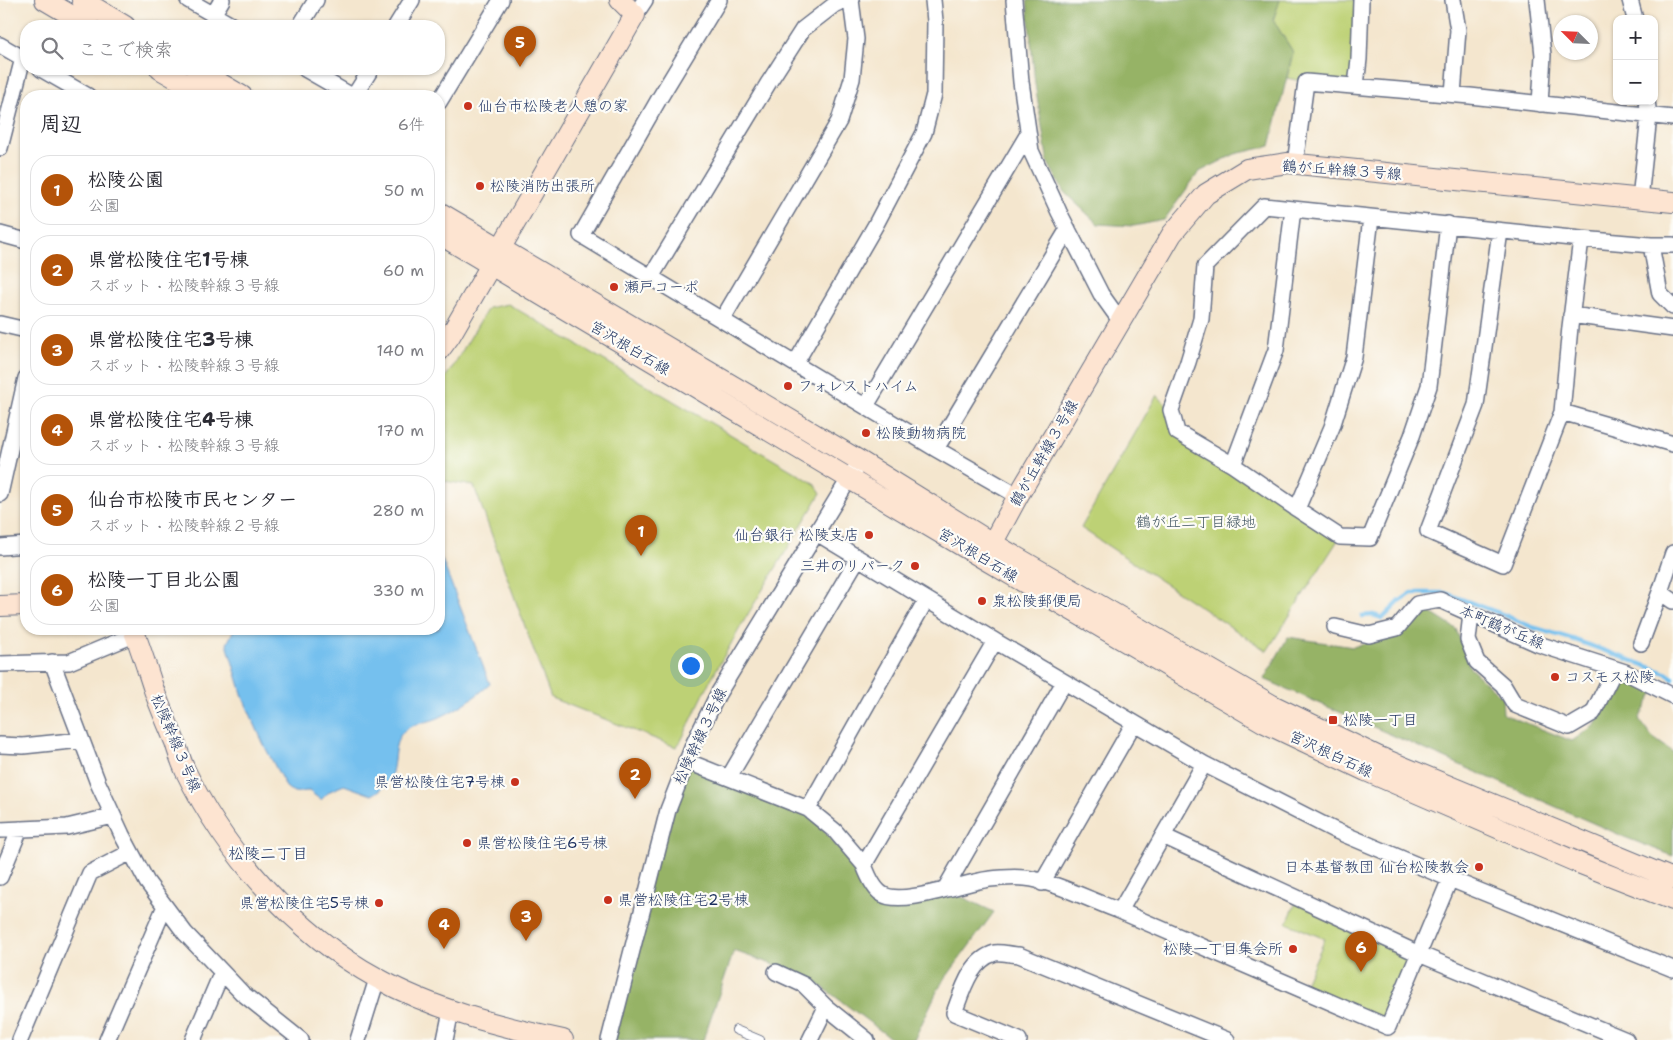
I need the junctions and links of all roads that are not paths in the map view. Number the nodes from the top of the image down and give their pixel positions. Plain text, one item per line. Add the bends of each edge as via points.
1 (45, 0) edge
2 (82, 0) edge
3 (188, 0) edge
4 (222, 0) edge
5 (316, 0) edge
6 (412, 0) edge
7 (501, 0) edge
8 (620, 0) edge
9 (720, 0) edge
10 (845, 0) edge
11 (851, 0) edge
12 (933, 0) edge
13 (1014, 0) edge
14 (1361, 0) edge
15 (1453, 0) edge
16 (1537, 0) edge
17 (1630, 0) edge
18 (640, 8) edge
19 (213, 15) junction
20 (1634, 15) edge
21 (79, 20) edge
22 (115, 20) edge
23 (222, 20) edge
24 (304, 20) edge
25 (400, 20) edge
26 (0, 46) edge
27 (20, 57) edge
28 (20, 74) edge
29 (51, 75) edge
30 (170, 75) edge
31 (206, 75) edge
32 (316, 75) edge
33 (367, 75) edge
34 (1356, 86) junction
35 (78, 90) edge
36 (197, 90) edge
37 (232, 90) edge
38 (342, 90) edge
39 (357, 90) edge
40 (445, 92) edge
41 (1453, 94) junction
42 (1540, 104) junction
43 (1648, 109) edge
44 (1673, 118) edge
45 (1028, 134) junction
46 (0, 148) edge
47 (1295, 164) junction
48 (1640, 199) junction
49 (1673, 202) edge
50 (1292, 209) junction
51 (445, 217) edge
52 (1371, 218) junction
53 (1448, 224) junction
54 (1068, 229) junction
55 (1500, 231) junction
56 (0, 234) edge
57 (445, 236) edge
58 (20, 239) edge
59 (1581, 239) junction
60 (1651, 245) junction
61 (1673, 245) edge
62 (496, 256) junction
63 (651, 277) junction
64 (1673, 307) edge
65 (1571, 315) junction
66 (722, 320) junction
67 (1121, 322) junction
68 (0, 324) edge
69 (20, 329) edge
70 (1673, 329) edge
71 (445, 343) edge
72 (794, 364) junction
73 (20, 405) edge
74 (866, 406) junction
75 (1562, 412) junction
76 (1673, 444) edge
77 (936, 449) junction
78 (1233, 465) junction
79 (855, 469) junction
80 (0, 494) edge
81 (1018, 496) junction
82 (1297, 509) junction
83 (817, 533) junction
84 (20, 545) edge
85 (0, 547) edge
86 (988, 551) junction
87 (1673, 553) edge
88 (858, 558) junction
89 (1667, 597) edge
90 (926, 600) junction
91 (20, 605) edge
92 (0, 606) edge
93 (1472, 614) junction
94 (1335, 627) dead end
95 (126, 635) edge
96 (136, 635) edge
97 (995, 641) junction
98 (1641, 642) dead end
99 (52, 662) junction
100 (0, 664) edge
101 (1615, 669) junction
102 (1064, 682) junction
103 (1673, 696) edge
104 (1134, 723) junction
105 (81, 740) junction
106 (0, 745) edge
107 (686, 761) junction
108 (1204, 764) junction
109 (729, 777) junction
110 (808, 809) junction
111 (113, 816) junction
112 (20, 829) junction
113 (0, 830) edge
114 (1163, 836) junction
115 (131, 852) junction
116 (864, 865) junction
117 (0, 877) edge
118 (1450, 879) junction
119 (1673, 879) edge
120 (1042, 882) junction
121 (945, 890) junction
122 (1673, 900) edge
123 (165, 906) junction
124 (1120, 911) junction
125 (1419, 954) junction
126 (1673, 969) edge
127 (222, 972) junction
128 (776, 972) dead end
129 (377, 979) junction
130 (826, 1007) junction
131 (452, 1011) junction
132 (736, 1030) dead end
133 (285, 1034) edge
134 (530, 1036) edge
135 (20, 1040) edge
136 (107, 1040) edge
137 (193, 1040) edge
138 (301, 1040) edge
139 (358, 1040) edge
140 (445, 1040) edge
141 (562, 1040) edge
142 (609, 1040) edge
143 (760, 1040) edge
144 (810, 1040) edge
145 (866, 1040) edge
146 (1019, 1040) edge
147 (1227, 1040) edge
148 (1626, 1040) edge

1 - 21 street
2 - 22 street
3 - 19 street
4 - 19 street
5 - 24 street
6 - 25 street
7 - 40 street
8 - 18 street
9 - 63 street via 581,235
10 - 63 street via 803,29
11 - 66 street via 856,39 852,79 839,121
12 - 72 street via 934,94 924,133 875,226
13 - 45 street
14 - 34 street
15 - 41 street via 1458,30
16 - 42 street via 1543,55
17 - 20 street
18 - 62 street
19 - 23 street
26 - 27 street
28 - 46 street
29 - 35 street
30 - 36 street
31 - 37 street
32 - 38 street
33 - 39 street
34 - 41 street
34 - 47 street via 1306,82
41 - 42 street
42 - 43 street
43 - 44 street
43 - 48 street
45 - 54 street via 1031,151
45 - 74 street
47 - 48 street, 鶴が丘幹線３号線
47 - 67 street, 鶴が丘幹線３号線 via 1247,169 1206,194 1172,234
48 - 49 street, 鶴が丘幹線３号線
50 - 52 street
50 - 78 street via 1276,350
50 - 78 street via 1264,206 1205,266 1201,319 1171,410 1177,432
51 - 62 street
52 - 53 street
52 - 82 street via 1354,358 1332,426
53 - 55 street
53 - 82 street via 1429,386 1370,538 1340,537
54 - 67 street via 1101,294
54 - 77 street
55 - 59 street
55 - 75 street via 1476,405 1428,531 1503,564
56 - 58 street
57 - 62 street
59 - 60 street
59 - 65 street
60 - 61 street
60 - 64 street via 1660,294
62 - 71 street
62 - 79 street
63 - 66 street
65 - 70 street
65 - 75 street
66 - 72 street
67 - 81 street, 鶴が丘幹線３号線
68 - 69 street
72 - 74 street
73 - 80 street
74 - 77 street
75 - 76 street
77 - 81 street
78 - 82 street
79 - 83 street, 松陵幹線３号線
79 - 86 street
81 - 86 street, 鶴が丘幹線３号線
83 - 88 street
83 - 107 street, 松陵幹線３号線 via 718,694
84 - 85 street
86 - 119 street via 1272,705 1377,756
86 - 122 street, 宮沢根白石線 via 1265,723 1366,771
87 - 89 street
88 - 90 street
88 - 109 street
89 - 98 street
90 - 97 street
90 - 110 street
91 - 92 street
93 - 94 street, 本町鶴が丘線 via 1440,600 1417,604 1397,628 1369,635
93 - 101 street, 本町鶴が丘線 via 1538,644
93 - 101 street via 1468,640 1477,662 1503,685 1515,705 1568,727 1593,714
95 - 99 street via 69,662
96 - 129 street, 松陵幹線３号線 via 184,768 218,830 251,874 284,908 325,943
97 - 102 street
97 - 116 street
99 - 100 street
99 - 105 street
101 - 103 street, 本町鶴が丘線
102 - 104 street
102 - 121 street
104 - 108 street
104 - 120 street
105 - 106 street
105 - 111 street
107 - 109 street
107 - 142 street, 松陵幹線３号線 via 668,810
108 - 114 street
108 - 118 street via 1334,830
109 - 110 street
110 - 116 street via 834,831
111 - 112 street via 67,827
111 - 115 street
112 - 113 street
112 - 117 street
114 - 124 street
114 - 125 street
115 - 123 street via 146,882
115 - 135 street via 90,873
116 - 121 street via 869,878 882,894 898,898
118 - 125 street
118 - 126 street
120 - 121 street via 1026,878 981,880
120 - 124 street
123 - 127 street via 185,933
123 - 136 street
124 - 125 street via 1388,1027
125 - 148 street
127 - 133 street
127 - 137 street
128 - 130 street via 804,984
129 - 131 street, 松陵幹線３号線
129 - 139 street
130 - 144 street
130 - 145 street
131 - 134 street, 松陵幹線３号線
131 - 140 street
132 - 143 lane
133 - 138 street
134 - 141 street, 松陵幹線３号線
146 - 147 street via 954,1013 966,982 979,962 996,953 1019,955

